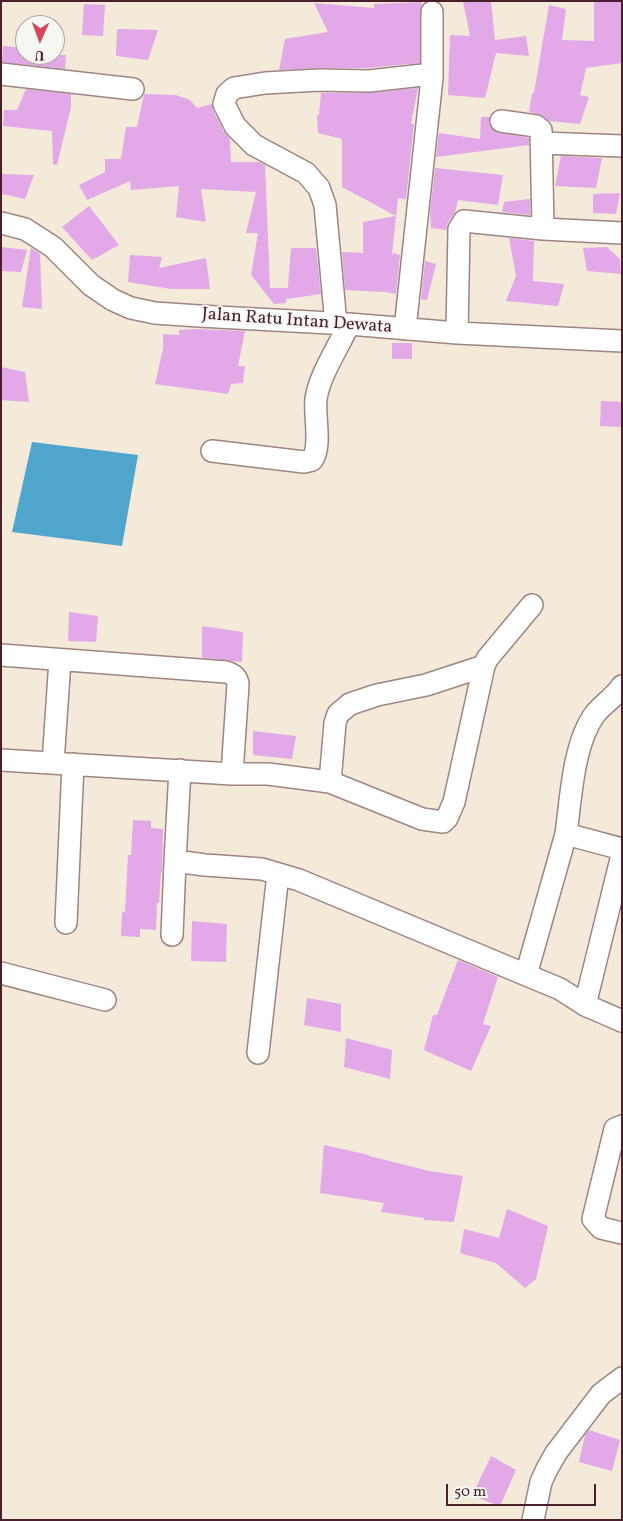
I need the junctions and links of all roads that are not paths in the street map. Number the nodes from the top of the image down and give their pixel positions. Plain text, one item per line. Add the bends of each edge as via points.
1 (432, 12) dead end
2 (1, 74) edge
3 (432, 74) junction
4 (133, 89) dead end
5 (501, 121) dead end
6 (542, 143) junction
7 (622, 146) edge
8 (1, 223) edge
9 (543, 230) junction
10 (622, 233) edge
11 (343, 324) junction
12 (405, 329) junction
13 (458, 333) junction
14 (622, 341) edge
15 (212, 451) dead end
16 (532, 605) dead end
17 (1, 655) edge
18 (60, 660) junction
19 (484, 666) junction
20 (622, 686) edge
21 (1, 760) edge
22 (63, 764) junction
23 (180, 770) junction
24 (232, 774) junction
25 (330, 782) junction
26 (566, 834) junction
27 (622, 849) edge
28 (622, 855) edge
29 (174, 861) junction
30 (278, 874) junction
31 (66, 923) dead end
32 (172, 935) dead end
33 (1, 973) edge
34 (526, 975) junction
35 (105, 1000) dead end
36 (586, 1005) junction
37 (622, 1021) edge
38 (258, 1053) dead end
39 (622, 1126) edge
40 (622, 1233) edge
41 (622, 1378) edge
42 (533, 1520) edge

1 - 3 street
2 - 4 street
3 - 11 street via 369,81 265,83 234,88 225,98 224,104 235,126 254,145 306,174 319,188 325,205
3 - 12 street
5 - 6 street via 536,126 541,130
6 - 7 street
6 - 9 street
8 - 11 street, Jalan Ratu Intan Dewata via 25,229 53,247 92,285 131,308 155,313
9 - 10 street
9 - 13 street via 464,221 459,228
11 - 12 street, Jalan Ratu Intan Dewata
11 - 15 street via 316,399 316,452 312,460 304,462
12 - 13 street, Jalan Ratu Intan Dewata
13 - 14 street, Jalan Ratu Intan Dewata
16 - 19 street
17 - 18 street
18 - 22 street
18 - 24 street via 232,674 238,684
19 - 25 street via 347,706 338,714 335,723
19 - 25 street via 454,802 443,822 422,818
20 - 26 street via 595,715 584,738
21 - 22 street
22 - 23 street
22 - 31 street
23 - 24 street
23 - 29 street
24 - 25 street via 268,774
26 - 27 street
26 - 34 street
28 - 36 street
29 - 30 street via 262,869
29 - 32 street
30 - 34 street
30 - 38 street
33 - 35 street
34 - 36 street via 560,989
36 - 37 street
39 - 40 street via 614,1128 592,1219 602,1228
41 - 42 street via 601,1394 547,1468 537,1495

